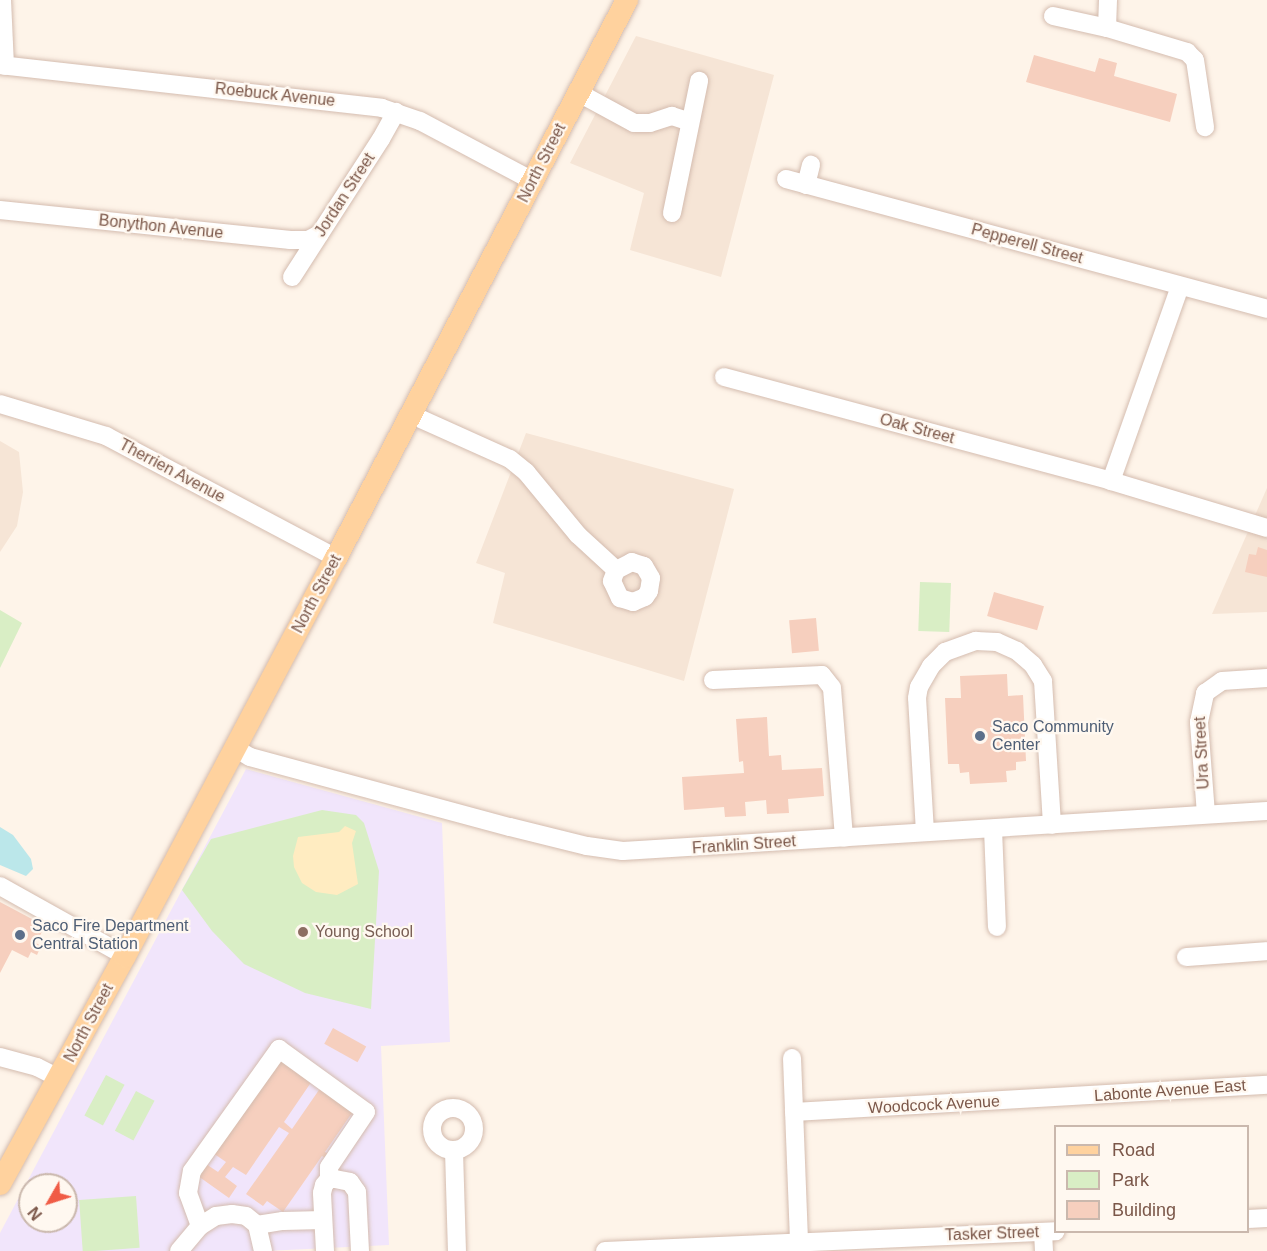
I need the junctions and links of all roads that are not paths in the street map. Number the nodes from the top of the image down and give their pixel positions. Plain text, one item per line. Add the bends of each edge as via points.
1 (2, 0) edge
2 (627, 0) edge
3 (1108, 0) edge
4 (1053, 16) dead end
5 (1107, 28) junction
6 (2, 66) edge
7 (699, 81) dead end
8 (577, 92) junction
9 (396, 112) junction
10 (690, 122) junction
11 (1205, 127) dead end
12 (811, 165) dead end
13 (786, 179) dead end
14 (533, 181) junction
15 (806, 185) junction
16 (0, 210) edge
17 (672, 213) dead end
18 (320, 234) junction
19 (292, 277) dead end
20 (1180, 286) junction
21 (1267, 309) edge
22 (724, 377) dead end
23 (0, 404) edge
24 (412, 415) junction
25 (1110, 481) junction
26 (1267, 528) edge
27 (336, 558) junction
28 (616, 570) dead end
29 (1267, 678) edge
30 (713, 680) dead end
31 (235, 748) junction
32 (1267, 811) edge
33 (1206, 814) junction
34 (1052, 825) junction
35 (993, 829) junction
36 (925, 832) junction
37 (844, 838) junction
38 (0, 886) edge
39 (998, 927) dead end
40 (1267, 951) edge
41 (125, 956) junction
42 (1186, 957) dead end
43 (0, 1057) edge
44 (792, 1058) dead end
45 (59, 1078) junction
46 (1267, 1085) edge
47 (1074, 1097) joint
48 (794, 1112) junction
49 (454, 1151) dead end
50 (2, 1177) edge
51 (329, 1179) junction
52 (1249, 1219) edge
53 (323, 1220) junction
54 (1267, 1222) edge
55 (257, 1225) junction
56 (200, 1226) junction
57 (1049, 1232) edge
58 (799, 1243) junction
59 (870, 1245) edge
60 (629, 1250) edge
61 (179, 1251) edge
62 (263, 1251) edge
63 (325, 1251) edge
64 (360, 1251) edge
65 (457, 1251) edge
66 (606, 1251) edge
67 (1044, 1251) edge

1 - 6 street
2 - 8 main road, North Street
3 - 5 street
4 - 5 street
5 - 11 street via 1187,52 1196,60
6 - 9 street, Roebuck Avenue via 359,104
7 - 10 street
8 - 10 street via 634,123 672,116
8 - 14 main road, North Street
9 - 14 street, Roebuck Avenue
9 - 18 street, Jordan Street
10 - 17 street
12 - 15 street
13 - 15 street, Pepperell Street
14 - 24 main road, North Street
15 - 20 street, Pepperell Street
16 - 18 street, Bonython Avenue via 290,240 308,240
18 - 19 street, Jordan Street
20 - 21 street, Pepperell Street
20 - 25 street
22 - 25 street, Oak Street
23 - 27 street, Therrien Avenue via 106,436
24 - 27 main road, North Street
24 - 28 street via 510,459 526,472 578,536
25 - 26 street, Oak Street
27 - 31 main road, North Street
29 - 33 street, Ura Street via 1222,681 1205,693 1199,722
30 - 37 street via 822,675 831,688
31 - 37 street, Franklin Street via 261,760 607,849 646,851
31 - 41 main road, North Street
32 - 33 street, Franklin Street
33 - 34 street, Franklin Street
34 - 35 street, Franklin Street
34 - 36 street via 1043,681 1017,651 997,642 976,640 945,652 919,687
35 - 36 street, Franklin Street
35 - 39 street
36 - 37 street, Franklin Street
38 - 41 street
40 - 42 street
41 - 45 main road, North Street
43 - 45 street
44 - 48 street
45 - 50 main road, North Street
46 - 47 street, Labonte Avenue East
47 - 48 street, Woodcock Avenue
48 - 58 street
49 - 65 street
51 - 53 street via 322,1193
51 - 56 street via 330,1167 366,1112 279,1049 192,1171 188,1193
51 - 64 street via 345,1180 356,1186
52 - 54 street
53 - 55 street
53 - 63 street
55 - 56 street via 246,1216 232,1214 216,1216
55 - 62 street
56 - 61 street
57 - 59 street, Tasker Street
57 - 67 street
58 - 59 street, Tasker Street
58 - 60 street, Tasker Street
60 - 66 street, Tasker Street

